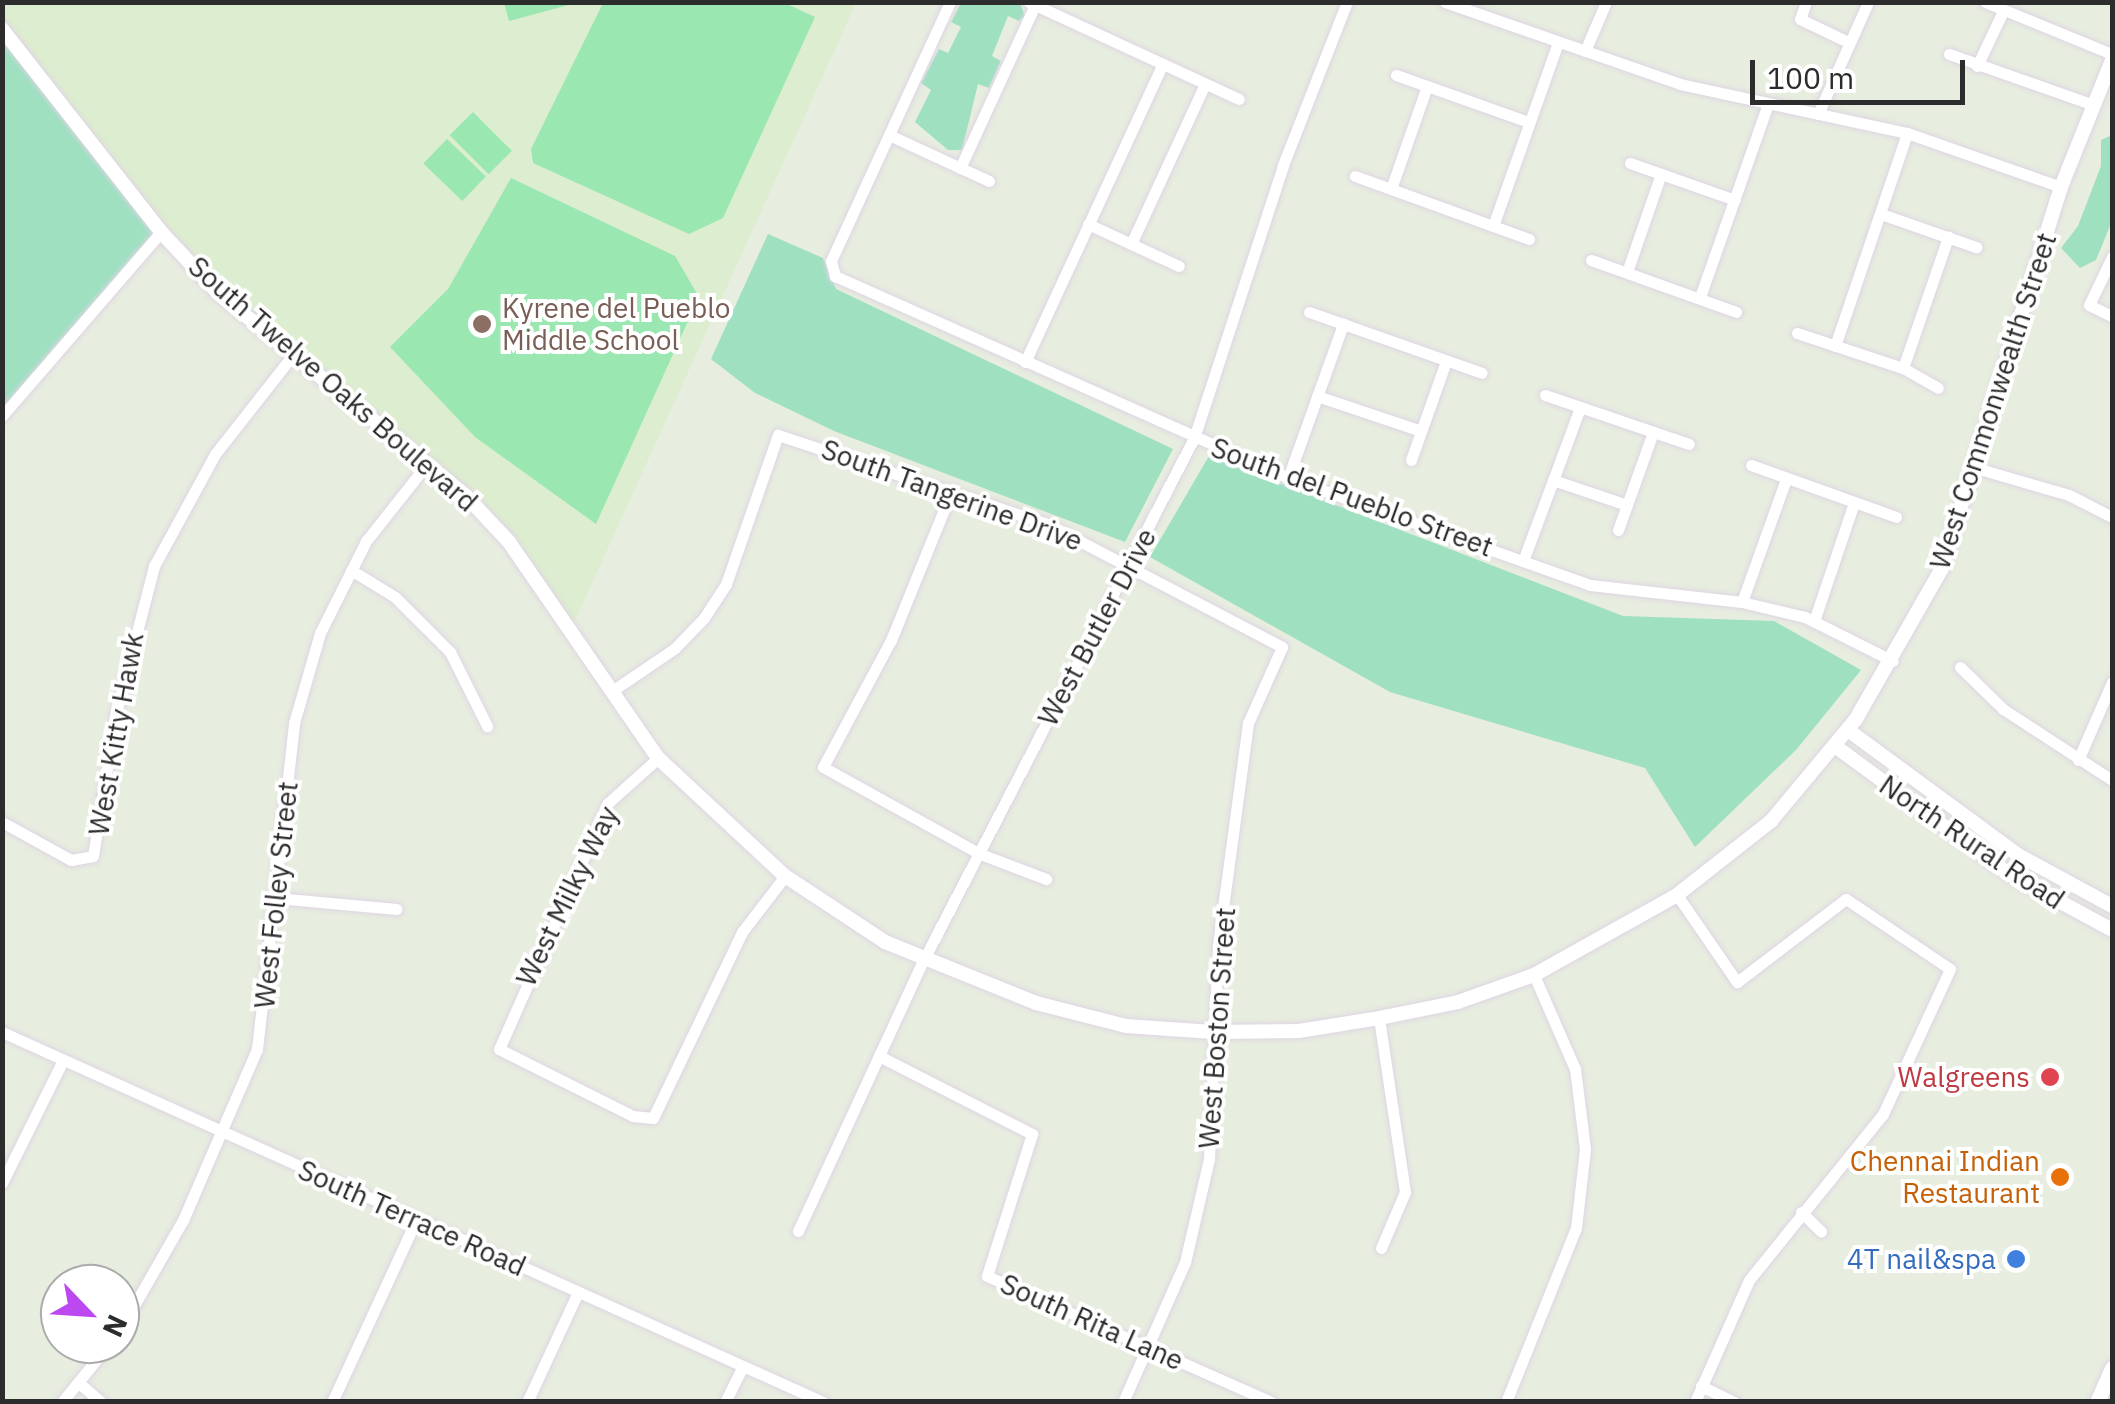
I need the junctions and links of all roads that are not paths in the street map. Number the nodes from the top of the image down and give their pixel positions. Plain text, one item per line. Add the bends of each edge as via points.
1 (950, 2) edge
2 (1347, 2) edge
3 (1445, 2) edge
4 (1606, 2) edge
5 (1806, 2) edge
6 (1868, 2) edge
7 (1985, 2) edge
8 (1032, 4) edge
9 (1466, 6) edge
10 (2003, 10) junction
11 (2, 29) edge
12 (1558, 42) junction
13 (1850, 43) junction
14 (1585, 51) junction
15 (1949, 54) dead end
16 (2112, 57) edge
17 (1162, 64) junction
18 (1977, 66) junction
19 (1396, 76) dead end
20 (2109, 79) edge
21 (1206, 84) junction
22 (1427, 86) junction
23 (1239, 99) dead end
24 (1768, 104) junction
25 (2094, 106) junction
26 (1818, 114) junction
27 (1529, 122) junction
28 (1907, 133) junction
29 (889, 135) junction
30 (1630, 163) dead end
31 (960, 168) junction
32 (1660, 174) junction
33 (1355, 176) dead end
34 (989, 181) dead end
35 (2061, 187) junction
36 (1392, 189) junction
37 (1734, 200) junction
38 (1880, 214) junction
39 (1088, 224) junction
40 (1493, 226) junction
41 (161, 232) junction
42 (1948, 238) junction
43 (1529, 239) dead end
44 (1131, 244) junction
45 (1976, 247) dead end
46 (2112, 257) edge
47 (1591, 260) dead end
48 (1179, 266) dead end
49 (1627, 272) junction
50 (1700, 298) junction
51 (1309, 312) dead end
52 (1736, 312) dead end
53 (2112, 316) edge
54 (1343, 324) junction
55 (1797, 334) dead end
56 (1835, 346) junction
57 (292, 356) junction
58 (1446, 360) junction
59 (1025, 362) junction
60 (1903, 368) junction
61 (1482, 373) dead end
62 (1938, 388) dead end
63 (1544, 394) dead end
64 (1317, 396) junction
65 (1580, 408) junction
66 (2, 416) edge
67 (1421, 431) junction
68 (1653, 432) junction
69 (1194, 438) junction
70 (1689, 444) dead end
71 (1411, 460) dead end
72 (427, 464) junction
73 (1750, 466) dead end
74 (1976, 468) junction
75 (1288, 478) junction
76 (1786, 478) junction
77 (1553, 480) junction
78 (952, 490) junction
79 (1854, 503) junction
80 (1627, 505) junction
81 (1896, 517) dead end
82 (2112, 518) edge
83 (1618, 530) dead end
84 (1523, 561) junction
85 (1132, 564) junction
86 (351, 570) junction
87 (1742, 602) junction
88 (1814, 621) junction
89 (1282, 647) joint
90 (1893, 661) junction
91 (1960, 668) dead end
92 (2112, 682) edge
93 (612, 692) junction
94 (487, 726) dead end
95 (1848, 730) junction
96 (1835, 746) junction
97 (658, 758) junction
98 (2078, 760) junction
99 (2112, 780) edge
100 (2, 822) edge
101 (978, 853) junction
102 (785, 876) junction
103 (1046, 879) dead end
104 (1677, 895) junction
105 (276, 898) junction
106 (2110, 905) edge
107 (396, 909) dead end
108 (2106, 927) edge
109 (923, 960) junction
110 (1534, 976) junction
111 (1379, 1018) junction
112 (2, 1032) edge
113 (1213, 1032) junction
114 (879, 1056) junction
115 (63, 1060) junction
116 (224, 1133) junction
117 (2, 1184) edge
118 (1801, 1212) junction
119 (416, 1220) junction
120 (798, 1231) dead end
121 (1821, 1232) dead end
122 (1381, 1248) dead end
123 (578, 1292) junction
124 (140, 1295) edge
125 (1147, 1346) junction
126 (94, 1364) edge
127 (743, 1366) junction
128 (2111, 1373) edge
129 (79, 1383) junction
130 (1701, 1386) junction
131 (62, 1402) edge
132 (102, 1402) edge
133 (332, 1402) edge
134 (527, 1402) edge
135 (726, 1402) edge
136 (823, 1402) edge
137 (1123, 1402) edge
138 (1270, 1402) edge
139 (1506, 1402) edge
140 (1696, 1402) edge
141 (1734, 1402) edge
142 (2097, 1402) edge

1 - 29 street
2 - 69 street, West Butler Drive via 1282,165
3 - 9 street
4 - 14 street
5 - 13 street via 1800,19
6 - 13 street
7 - 10 street
8 - 17 street
8 - 31 street
9 - 12 street
10 - 16 street
10 - 18 street
11 - 41 street, South Twelve Oaks Boulevard
12 - 14 street
12 - 27 street
13 - 26 street
14 - 24 street
15 - 18 street
16 - 20 street, West Commonwealth Street
17 - 21 street
17 - 39 street
18 - 25 street
19 - 22 street
20 - 25 street, West Commonwealth Street
21 - 23 street
21 - 44 street
22 - 27 street
22 - 36 street
24 - 26 street
24 - 37 street
25 - 35 street, West Commonwealth Street
26 - 28 street
27 - 40 street
28 - 35 street
28 - 38 street
29 - 31 street
29 - 59 street, South del Pueblo Street via 832,269 840,279
30 - 32 street
31 - 34 street
32 - 37 street
32 - 49 street
33 - 36 street
35 - 74 street, West Commonwealth Street
36 - 40 street
37 - 50 street
38 - 42 street
38 - 56 street
39 - 44 street
39 - 59 street
40 - 43 street
41 - 57 street, South Twelve Oaks Boulevard via 218,293
41 - 66 street
42 - 45 street
42 - 60 street
44 - 48 street
46 - 53 street via 2089,305
47 - 49 street
49 - 50 street
50 - 52 street
51 - 54 street
54 - 58 street
54 - 64 street
55 - 56 street
56 - 60 street
57 - 72 street, South Twelve Oaks Boulevard
57 - 100 street, West Kitty Hawk via 215,454 154,566 116,713 93,856 71,860
58 - 61 street
58 - 67 street
59 - 69 street, South del Pueblo Street
60 - 62 street
63 - 65 street
64 - 67 street
64 - 75 street
65 - 68 street
65 - 77 street
67 - 71 street
68 - 70 street
68 - 80 street
69 - 75 street, South del Pueblo Street
69 - 85 street, West Butler Drive
72 - 86 street, West Folley Street
72 - 93 street, South Twelve Oaks Boulevard via 509,542
73 - 76 street
74 - 82 street via 2069,495
74 - 90 street, West Commonwealth Street via 1941,570
75 - 84 street, South del Pueblo Street
76 - 79 street
76 - 87 street
77 - 80 street
77 - 84 street
78 - 85 street, South Tangerine Drive
78 - 93 street, South Tangerine Drive via 778,435 726,584 676,648
78 - 101 street via 898,626 823,767
79 - 81 street
79 - 88 street
80 - 83 street
84 - 87 street, South del Pueblo Street via 1621,592
85 - 89 street, South Tangerine Drive
85 - 101 street, West Butler Drive
86 - 94 street via 395,596 450,652
86 - 105 street, West Folley Street via 320,633 294,722
87 - 88 street, South del Pueblo Street
88 - 90 street, South del Pueblo Street
89 - 113 street, West Boston Street via 1248,722
90 - 95 street, West Commonwealth Street
91 - 98 street via 2003,710
92 - 98 street
93 - 97 street, South Twelve Oaks Boulevard
95 - 96 street, South Twelve Oaks Boulevard
95 - 106 street, North Rural Road via 1962,817
96 - 104 street, South Twelve Oaks Boulevard via 1771,821
96 - 108 street, North Rural Road via 1949,834
97 - 102 street, South Twelve Oaks Boulevard
97 - 102 street, West Milky Way via 608,803 499,1049 634,1116 653,1118 742,932
98 - 99 street
101 - 103 street
101 - 109 street, West Butler Drive
102 - 109 street, South Twelve Oaks Boulevard
104 - 110 street, South Twelve Oaks Boulevard
104 - 118 street via 1738,982 1846,899 1950,968 1883,1114
105 - 107 street
105 - 116 street, West Folley Street via 257,1049
106 - 108 street
109 - 113 street, South Twelve Oaks Boulevard via 1088,1016
109 - 114 street, West Butler Drive
110 - 111 street, South Twelve Oaks Boulevard via 1458,1002
110 - 139 street via 1575,1069 1585,1149 1576,1228
111 - 113 street, South Twelve Oaks Boulevard via 1298,1031
111 - 122 street via 1405,1192
112 - 115 street, South Terrace Road
113 - 125 street, West Boston Street via 1208,1159 1184,1262
114 - 120 street, West Butler Drive
114 - 125 street, South Rita Lane via 1032,1134 987,1276
115 - 116 street, South Terrace Road
115 - 117 street
116 - 119 street, South Terrace Road
116 - 124 street, West Folley Street
118 - 121 street
118 - 130 street via 1749,1280
119 - 123 street, South Terrace Road
119 - 133 street
123 - 127 street, South Terrace Road
123 - 134 street
125 - 137 street, West Boston Street
125 - 138 street, South Rita Lane
126 - 129 street
127 - 135 street
127 - 136 street, South Terrace Road
128 - 142 main road
129 - 131 street
129 - 132 street
130 - 140 street
130 - 141 street

